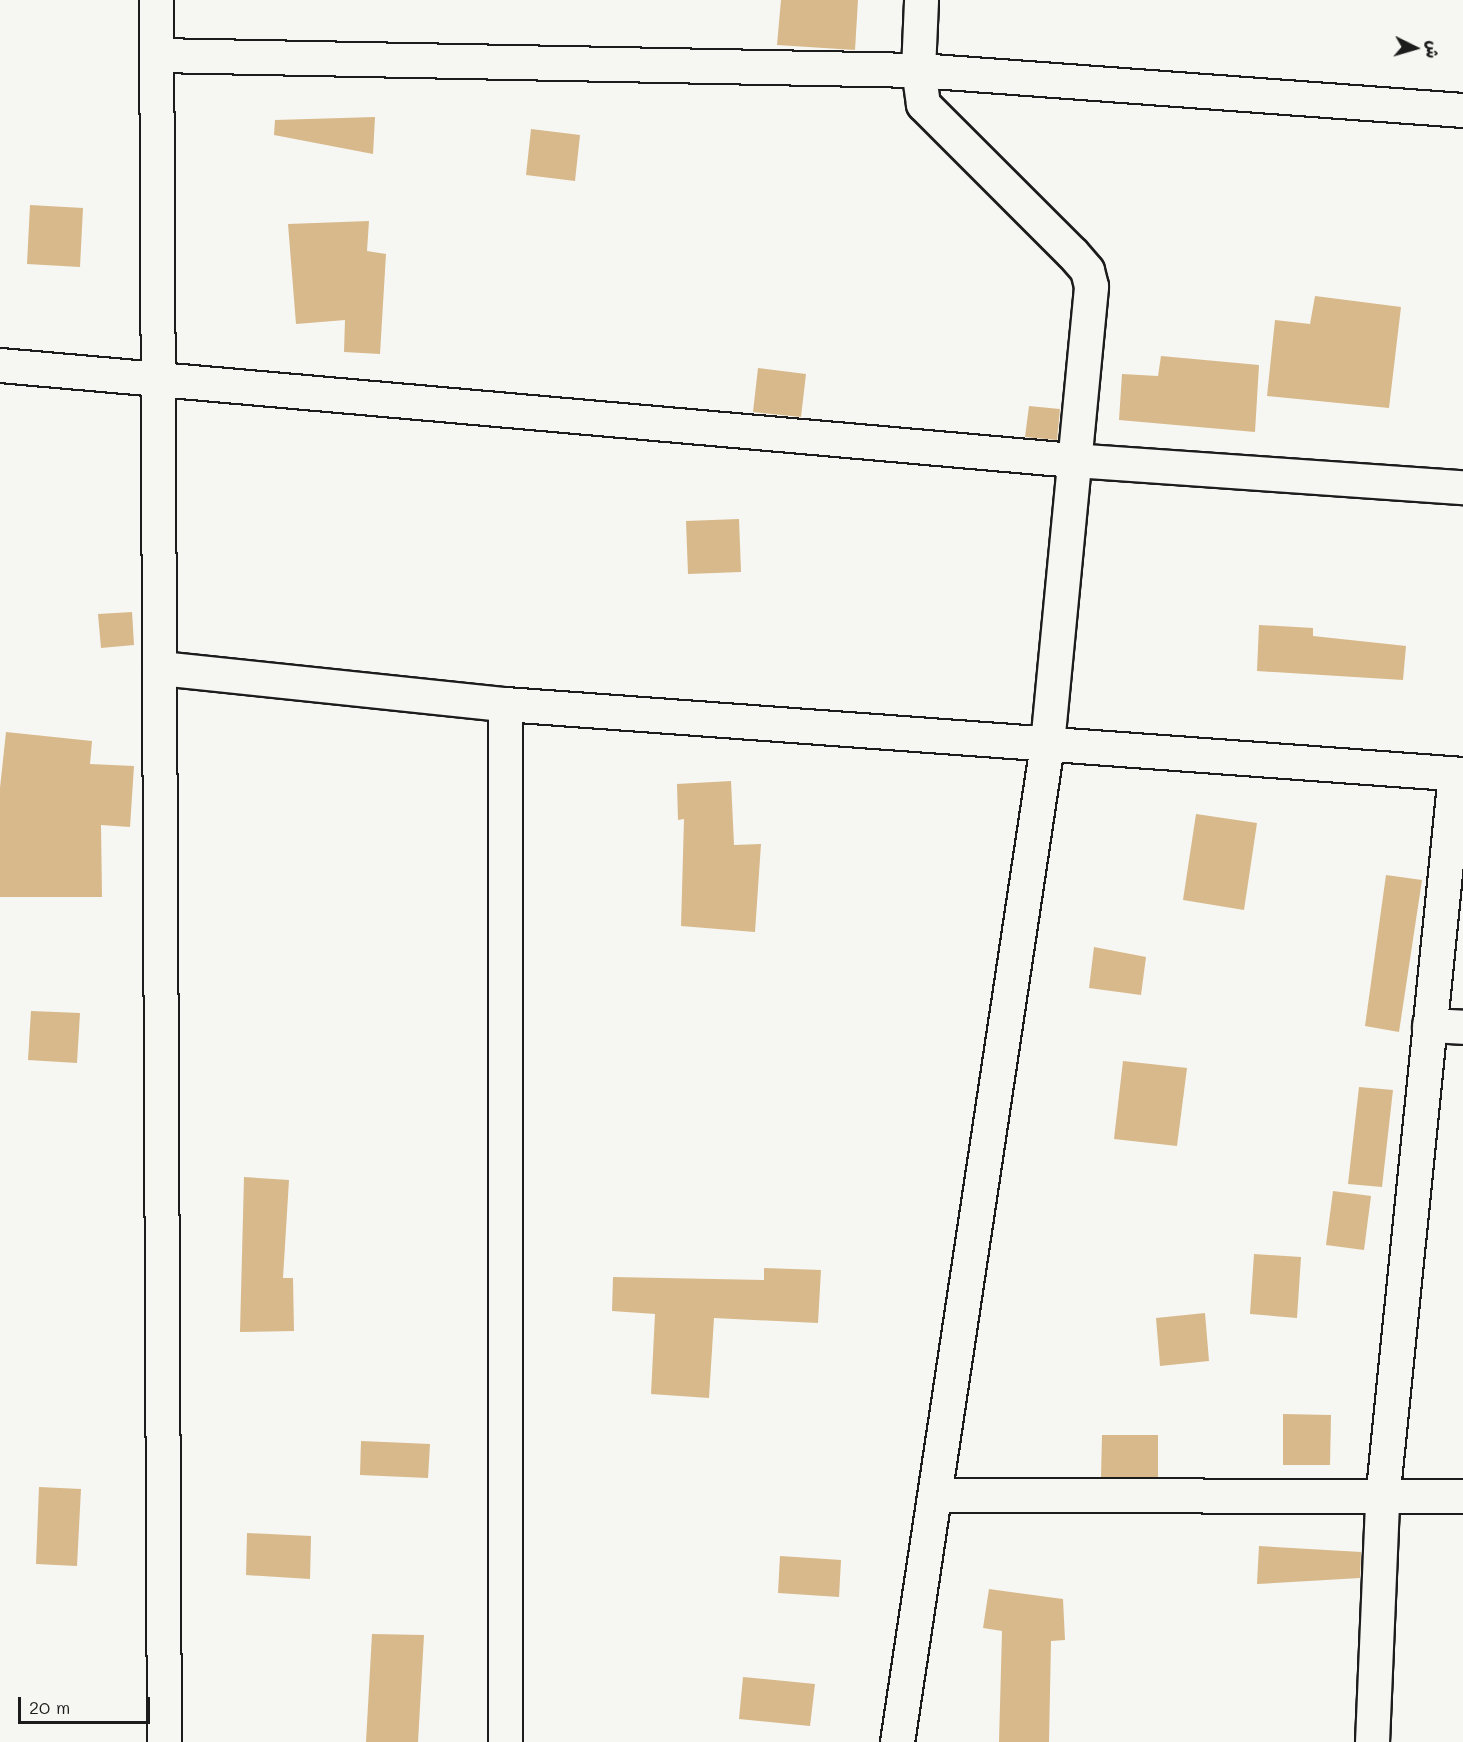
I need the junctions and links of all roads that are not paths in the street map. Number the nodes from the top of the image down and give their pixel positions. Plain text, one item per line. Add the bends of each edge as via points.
1 (156, 0) edge
2 (921, 0) edge
3 (157, 55) junction
4 (918, 70) junction
5 (1463, 110) edge
6 (0, 364) edge
7 (159, 376) junction
8 (1073, 460) junction
9 (1463, 487) edge
10 (160, 668) junction
11 (505, 704) junction
12 (1047, 744) junction
13 (1459, 774) edge
14 (1429, 1025) junction
15 (1463, 1027) edge
16 (935, 1495) junction
17 (1463, 1496) edge
18 (1382, 1500) junction
19 (164, 1742) edge
20 (505, 1742) edge
21 (897, 1742) edge
22 (1372, 1742) edge

1 - 3 street
2 - 4 street
3 - 4 street
3 - 7 street
4 - 5 street
4 - 8 street via 919,95 930,113 1087,270 1091,285
6 - 7 street
7 - 8 street
7 - 10 street
8 - 9 street
8 - 12 street
10 - 11 street
10 - 19 street
11 - 12 street
11 - 20 street
12 - 13 street
12 - 16 street
13 - 14 street
14 - 15 street
14 - 18 street
16 - 18 street
16 - 21 street
17 - 18 street
18 - 22 street

